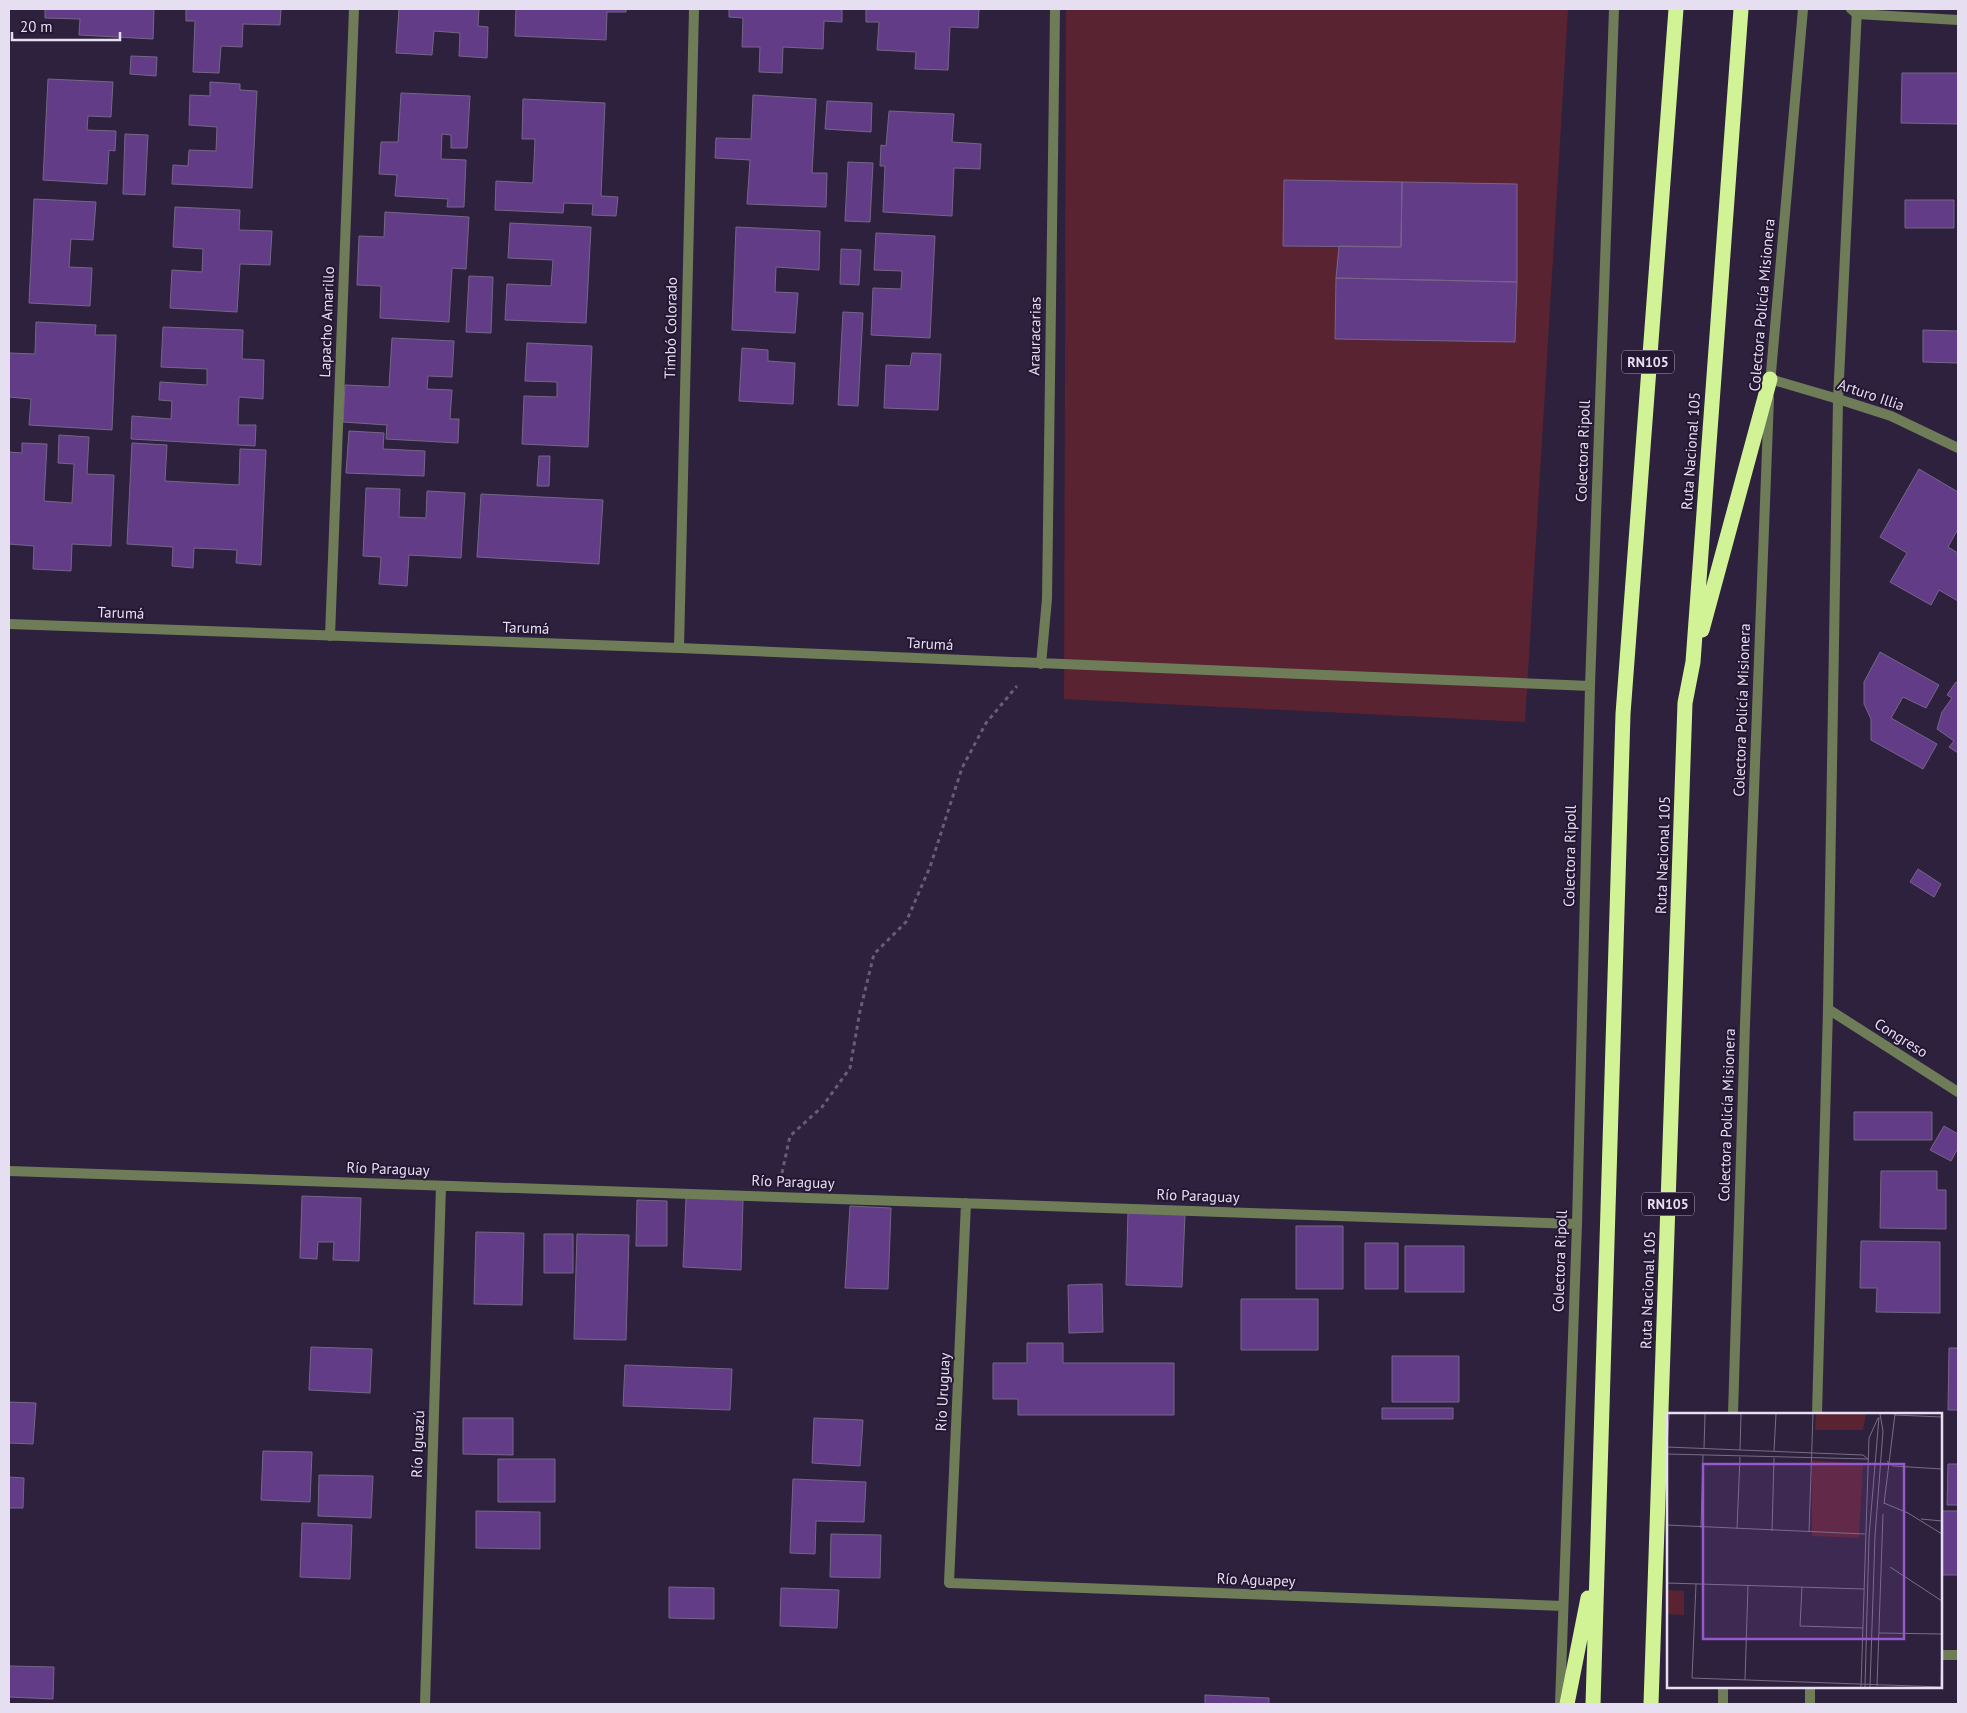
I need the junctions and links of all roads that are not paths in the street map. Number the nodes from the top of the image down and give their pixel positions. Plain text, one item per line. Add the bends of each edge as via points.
1 (354, 9) edge
2 (694, 9) edge
3 (1055, 9) edge
4 (1614, 9) edge
5 (1676, 9) edge
6 (1741, 9) edge
7 (1803, 9) edge
8 (1855, 10) edge
9 (1958, 20) edge
10 (1770, 380) junction
11 (1838, 399) junction
12 (1958, 448) edge
13 (9, 624) edge
14 (330, 636) junction
15 (679, 648) junction
16 (1693, 662) junction
17 (1042, 664) junction
18 (1590, 686) junction
19 (1828, 1009) junction
20 (1958, 1092) edge
21 (9, 1171) edge
22 (441, 1186) junction
23 (966, 1204) junction
24 (1577, 1224) junction
25 (1732, 1413) edge
26 (1816, 1413) edge
27 (1596, 1557) junction
28 (949, 1583) joint
29 (1563, 1606) junction
30 (1942, 1654) edge
31 (1958, 1655) edge
32 (1724, 1688) edge
33 (1810, 1688) edge
34 (425, 1704) edge
35 (1560, 1704) edge
36 (1567, 1704) edge
37 (1593, 1704) edge
38 (1651, 1704) edge
39 (1723, 1704) edge
40 (1810, 1704) edge

1 - 14 street, Lapacho Amarillo
2 - 15 street, Timbó Colorado
3 - 17 street, Arauracarias via 1047,589
4 - 18 street, Colectora Ripoll
5 - 27 highway, RN105 via 1622,714
6 - 16 highway, Ruta Nacional 105 / RN105
7 - 10 street, Colectora Policía Misionera
8 - 9 street
8 - 11 street
10 - 11 street, Arturo Illia
10 - 16 highway
10 - 25 street, Colectora Policía Misionera
11 - 12 street, Arturo Illia via 1891,416
11 - 19 street
13 - 14 street, Tarumá
14 - 15 street, Tarumá
15 - 17 street, Tarumá
16 - 38 highway, Ruta Nacional 105 / RN105 via 1685,703
17 - 18 street, Tarumá
18 - 24 street, Colectora Ripoll
19 - 20 street, Congreso
19 - 26 street
21 - 22 street, Río Paraguay
22 - 23 street, Río Paraguay
22 - 34 street, Río Iguazú
23 - 24 street, Río Paraguay
23 - 28 street, Río Uruguay
24 - 29 street, Colectora Ripoll
27 - 36 highway
27 - 37 highway, RN105
28 - 29 street, Río Aguapey
29 - 35 street, Colectora Ripoll
30 - 31 street
32 - 39 street
33 - 40 street

